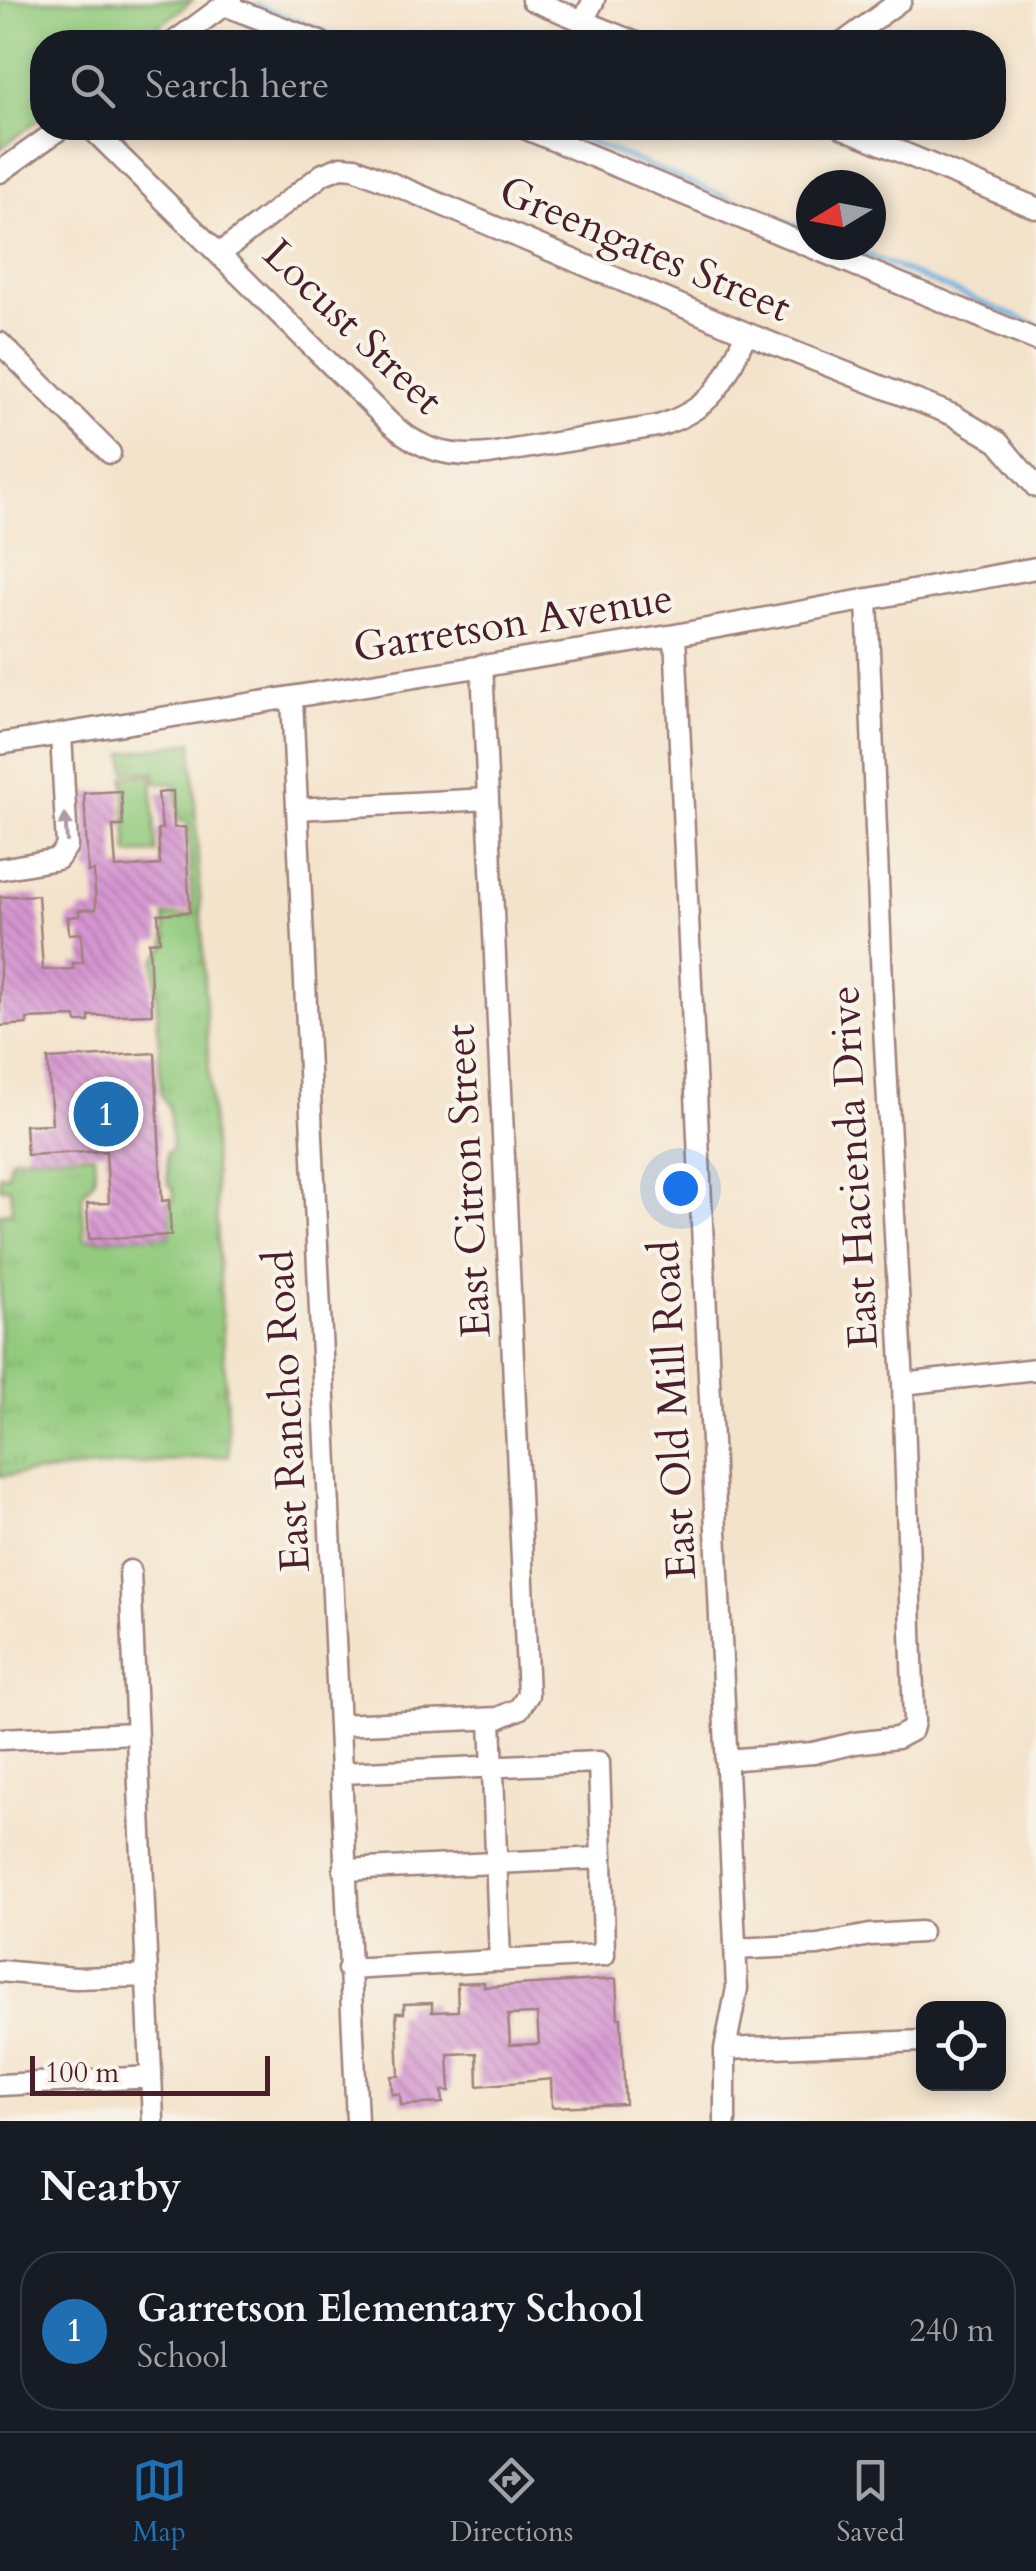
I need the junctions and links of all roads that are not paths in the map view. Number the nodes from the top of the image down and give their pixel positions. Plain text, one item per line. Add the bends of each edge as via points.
1 (532, 0) edge
2 (594, 0) edge
3 (901, 0) edge
4 (227, 2) edge
5 (582, 22) junction
6 (190, 30) edge
7 (292, 30) edge
8 (603, 30) edge
9 (860, 30) edge
10 (44, 140) edge
11 (103, 140) edge
12 (553, 140) edge
13 (874, 140) edge
14 (0, 172) edge
15 (1032, 200) edge
16 (221, 253) junction
17 (746, 333) junction
18 (1036, 340) edge
19 (0, 343) edge
20 (110, 453) dead end
21 (1036, 488) edge
22 (1036, 568) edge
23 (867, 599) junction
24 (675, 635) junction
25 (482, 665) junction
26 (292, 698) junction
27 (61, 734) junction
28 (0, 744) edge
29 (488, 799) junction
30 (297, 809) junction
31 (0, 870) edge
32 (1036, 1369) edge
33 (903, 1384) junction
34 (130, 1570) dead end
35 (491, 1718) junction
36 (339, 1725) junction
37 (135, 1733) junction
38 (0, 1739) edge
39 (726, 1760) junction
40 (492, 1767) junction
41 (341, 1773) junction
42 (602, 1858) junction
43 (496, 1863) junction
44 (344, 1870) junction
45 (921, 1932) dead end
46 (735, 1949) junction
47 (500, 1961) junction
48 (348, 1969) junction
49 (0, 1971) edge
50 (146, 1976) junction
51 (916, 2041) edge
52 (725, 2049) junction
53 (151, 2077) junction
54 (0, 2084) edge
55 (153, 2121) edge
56 (356, 2121) edge
57 (725, 2121) edge

1 - 5 street
2 - 5 street
3 - 9 street
4 - 6 street
4 - 7 street
5 - 8 street
10 - 14 street
11 - 16 street, Locust Street
12 - 18 street
13 - 15 street
16 - 17 street, Greengates Street via 323,174 355,168
16 - 17 street, Locust Street via 390,424 420,446 451,455 678,420 724,382
17 - 21 street, Greengates Street via 975,426 1016,459
19 - 20 street
22 - 23 street, Garretson Avenue
23 - 24 street, Garretson Avenue
23 - 33 street, East Hacienda Drive
24 - 25 street, Garretson Avenue
24 - 39 street, East Old Mill Road
25 - 26 street, Garretson Avenue
25 - 29 street, East Citron Street
26 - 27 street, Garretson Avenue
26 - 30 street, East Rancho Road
27 - 28 street, Garretson Avenue
31 -> 27 street via 58,859 67,846
29 - 30 street
29 - 35 street, East Citron Street via 528,1695 507,1716
30 - 36 street, East Rancho Road
32 - 33 street
33 - 39 street, East Hacienda Drive via 912,1730 814,1753
34 - 37 street
35 - 36 street
35 - 40 street
36 - 41 street, East Rancho Road
37 - 38 street
37 - 50 street
39 - 46 street, East Old Mill Road
40 - 41 street
40 - 42 street via 598,1762
40 - 43 street
41 - 44 street, East Rancho Road
42 - 43 street
42 - 47 street via 604,1955
43 - 44 street
43 - 47 street
44 - 48 street, East Rancho Road
45 - 46 street
46 - 52 street, East Old Mill Road via 737,1988
47 - 48 street
48 - 56 street, East Rancho Road
49 - 50 street
50 - 53 street
51 - 52 street
52 - 57 street, East Old Mill Road
53 - 54 street
53 - 55 street

